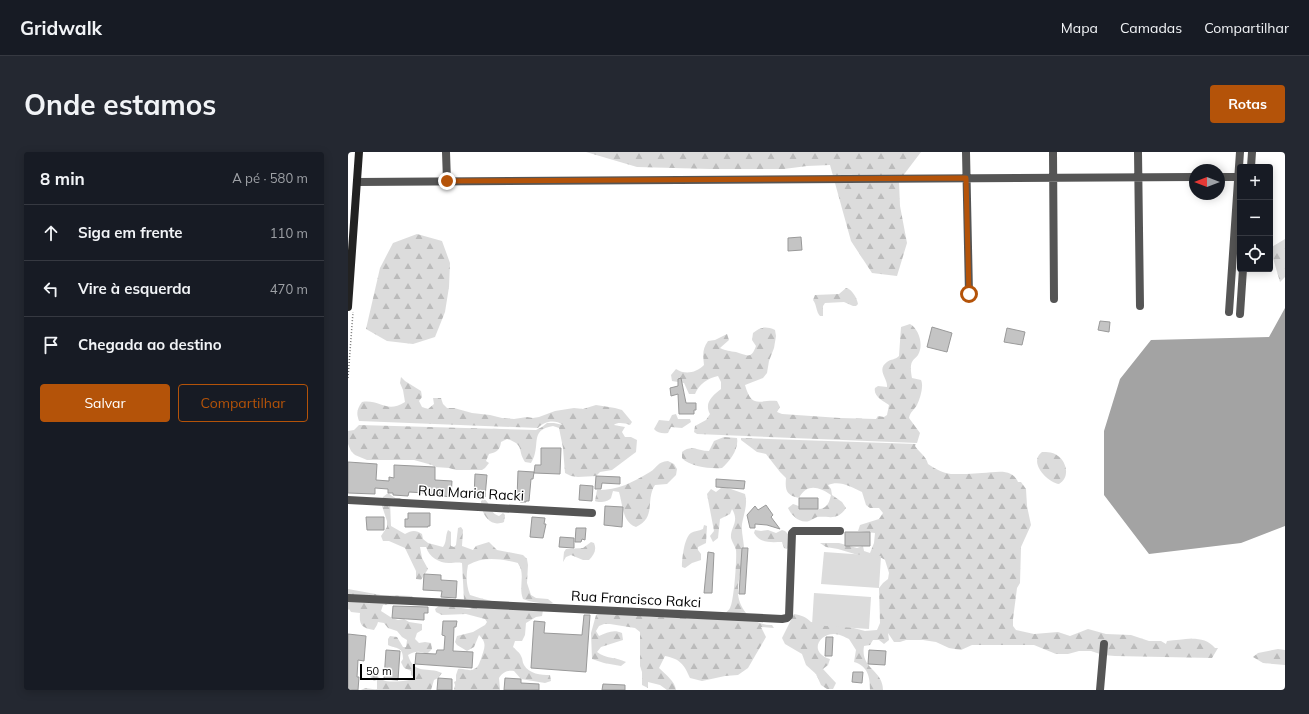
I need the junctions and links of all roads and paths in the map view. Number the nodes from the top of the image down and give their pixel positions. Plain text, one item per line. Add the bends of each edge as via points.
1 (359, 152) edge
2 (446, 152) edge
3 (966, 152) edge
4 (1053, 152) edge
5 (1138, 152) edge
6 (1240, 152) edge
7 (1252, 152) edge
8 (1240, 164) edge
9 (1251, 164) edge
10 (1138, 176) junction
11 (1189, 177) edge
12 (1225, 177) edge
13 (1237, 177) edge
14 (966, 178) junction
15 (1052, 178) junction
16 (447, 181) junction
17 (357, 182) junction
18 (1237, 200) edge
19 (1243, 272) edge
20 (969, 294) dead end
21 (1054, 299) dead end
22 (1140, 306) dead end
23 (348, 307) edge
24 (1229, 312) dead end
25 (1240, 314) dead end
26 (348, 500) edge
27 (592, 513) dead end
28 (840, 531) dead end
29 (348, 598) edge
30 (1104, 644) dead end
31 (1100, 690) edge

1 - 17 main road
2 - 16 street
3 - 14 street
4 - 15 street
5 - 10 street
6 - 8 street
7 - 9 street
10 - 11 street
10 - 15 street
10 - 22 street
12 - 13 street
14 - 15 street
14 - 16 street
14 - 20 street
15 - 21 street
16 - 17 street
17 - 23 main road
18 - 24 street
19 - 25 street
26 - 27 street, Rua Maria Racki
28 - 29 street, Rua Francisco Rakci via 792,533 790,616 786,618
30 - 31 street

